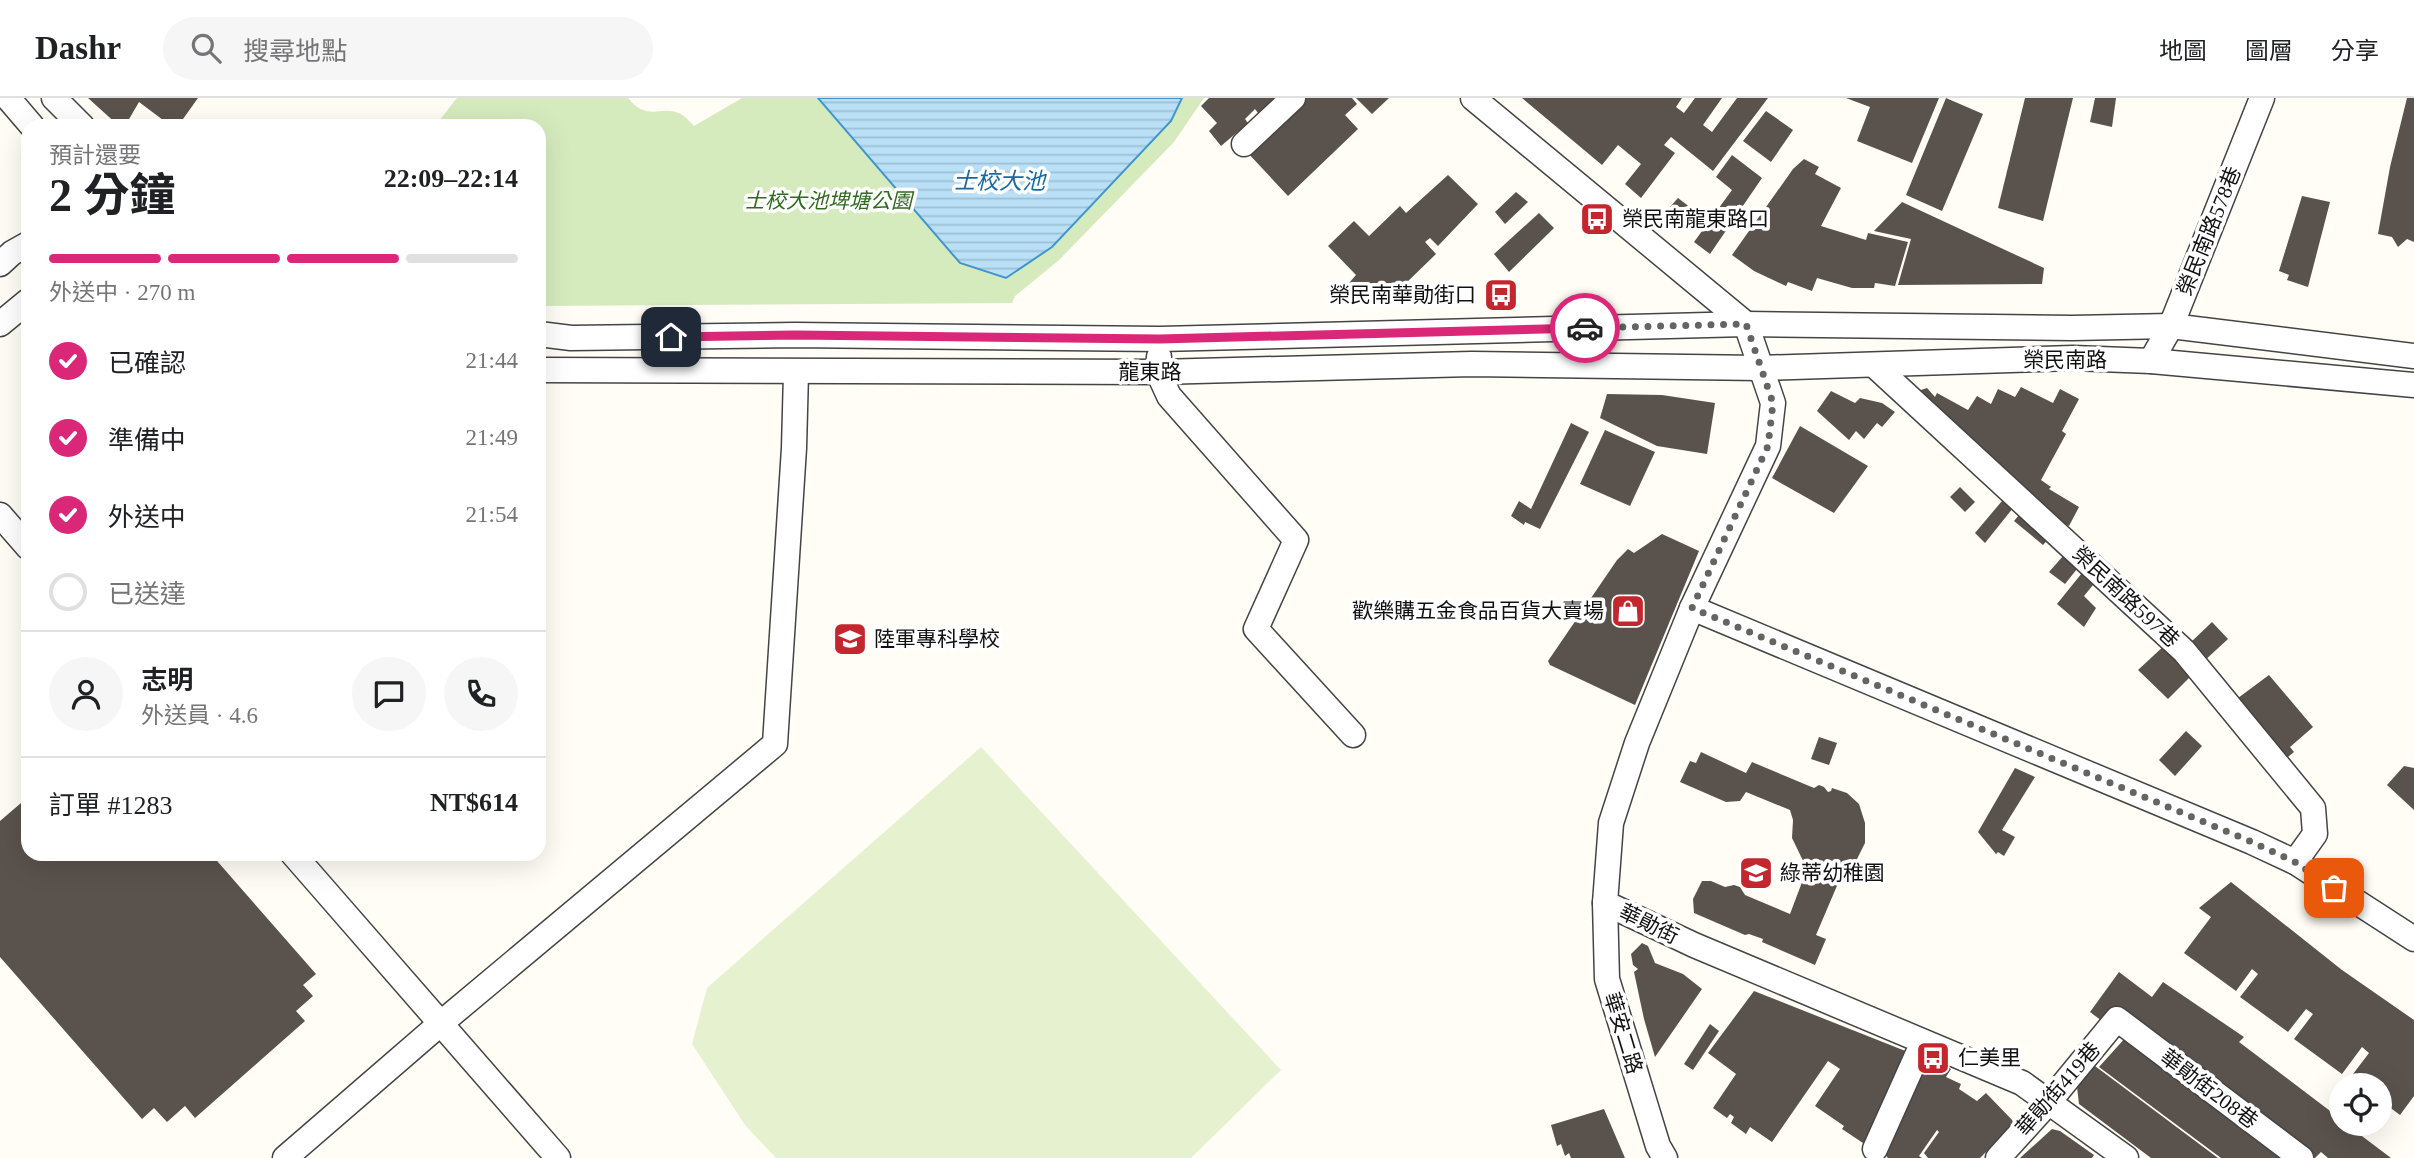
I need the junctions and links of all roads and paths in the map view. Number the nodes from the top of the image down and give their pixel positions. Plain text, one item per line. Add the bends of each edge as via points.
1 (8, 98) edge
2 (52, 98) edge
3 (1293, 98) edge
4 (1473, 98) edge
5 (2262, 98) edge
6 (26, 119) edge
7 (34, 119) edge
8 (74, 119) edge
9 (1244, 144) dead end
10 (21, 248) edge
11 (0, 264) edge
12 (21, 307) edge
13 (0, 324) edge
14 (1746, 324) junction
15 (2171, 326) junction
16 (546, 335) edge
17 (1160, 339) junction
18 (2414, 356) edge
19 (2151, 361) junction
20 (1874, 365) junction
21 (1760, 368) junction
22 (546, 370) edge
23 (1158, 372) junction
24 (796, 373) junction
25 (2414, 385) edge
26 (0, 515) edge
27 (21, 539) edge
28 (1692, 608) junction
29 (1353, 735) dead end
30 (299, 861) edge
31 (2295, 862) junction
32 (1605, 903) junction
33 (2414, 939) edge
34 (2118, 1019) joint
35 (440, 1024) junction
36 (1923, 1042) junction
37 (2048, 1103) junction
38 (1875, 1149) dead end
39 (285, 1158) edge
40 (558, 1158) edge
41 (1665, 1158) edge
42 (1998, 1158) edge
43 (2126, 1158) edge
44 (2301, 1158) edge

1 - 6 street
2 - 7 street
2 - 8 street
3 - 9 street
4 - 14 street
5 - 15 street, 榮民南路578巷
10 - 11 street
12 - 13 street
14 - 15 street, 榮民南路
14 - 17 street, 龍東路
14 - 21 street
15 - 18 street, 榮民南路
15 - 19 street, 榮民南路578巷
16 - 17 street, 龍東路
17 - 23 street
19 - 20 street, 榮民南路 via 2073,358
19 - 25 street, 榮民南路
20 - 21 street, 榮民南路
20 - 31 street, 榮民南路597巷 via 2184,651 2313,808 2315,834
21 - 23 street, 龍東路 via 1472,364
21 - 28 street, 華勛街 via 1773,403 1768,446
22 - 24 street, 龍東路
23 - 24 street, 龍東路
23 - 29 street via 1169,396 1296,540 1256,629
24 - 35 street via 775,744
26 - 27 street
28 - 31 street
28 - 32 street, 華勛街 via 1637,743 1611,824
30 - 35 street
31 - 33 street
32 - 36 street, 華勛街
32 - 41 street, 華安二路 via 1607,979
34 - 37 street, 華勛街419巷
34 - 44 street, 華勛街208巷
35 - 39 street
35 - 40 street
36 - 37 street, 華勛街 via 2022,1083
36 - 38 street
37 - 42 street, 華勛街419巷
37 - 43 street, 華勛街

